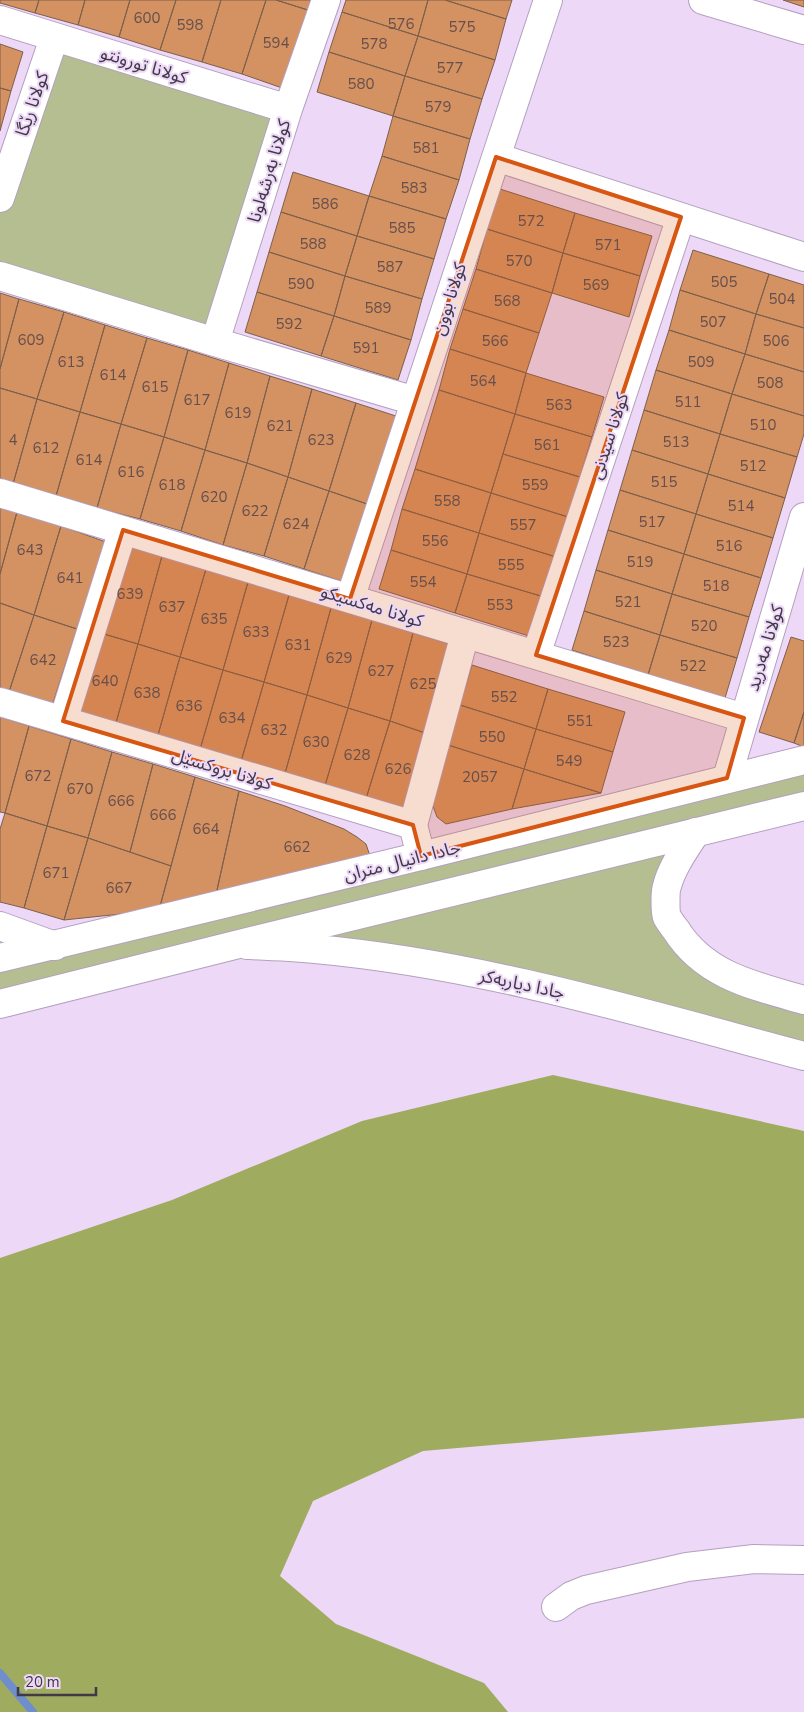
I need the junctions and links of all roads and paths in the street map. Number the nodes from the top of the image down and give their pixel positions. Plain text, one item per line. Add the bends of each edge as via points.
1 (326, 0) edge
2 (548, 0) edge
3 (703, 0) edge
4 (0, 20) edge
5 (804, 30) edge
6 (54, 38) junction
7 (288, 109) junction
8 (496, 157) junction
9 (0, 198) edge
10 (681, 217) junction
11 (804, 257) edge
12 (0, 276) edge
13 (215, 342) junction
14 (415, 401) junction
15 (0, 493) edge
16 (804, 518) edge
17 (123, 530) junction
18 (350, 598) junction
19 (465, 634) junction
20 (536, 655) junction
21 (0, 702) edge
22 (744, 718) junction
23 (62, 722) junction
24 (804, 760) edge
25 (727, 778) junction
26 (804, 806) edge
27 (413, 825) junction
28 (696, 832) junction
29 (422, 856) junction
30 (0, 926) edge
31 (235, 945) junction
32 (55, 946) junction
33 (0, 958) edge
34 (804, 1000) edge
35 (0, 1004) edge
36 (804, 1056) edge
37 (804, 1560) edge
38 (556, 1606) dead end

1 - 7 street, كولانا به‌رشه‌لونا
2 - 8 street, كولانا بوون
3 - 5 street
4 - 6 street, كولانا تورونتو
6 - 7 street, كولانا تورونتو
6 - 9 street, كولانا رێگا
7 - 13 street, كولانا به‌رشه‌لونا
8 - 10 street
8 - 14 street, كولانا بوون
10 - 11 street
10 - 20 street, كولانا سيدنى
12 - 13 street
13 - 14 street
14 - 18 street, كولانا بوون
15 - 17 street, كولانا مەکسیکو
16 - 22 street, كولانا مه‌درید
17 - 18 street, كولانا مەکسیکو
17 - 23 street
18 - 19 street, كولانا مەکسیکو
19 - 20 street, كولانا مەکسیکو
19 - 27 street
20 - 22 street, كولانا مەکسیکو
21 - 23 street, كولانا بروکسێل
22 - 25 street, كولانا مه‌درید
23 - 27 street, كولانا بروکسێل
24 - 25 street, جادا دانيال متران
25 - 29 street, جادا دانيال متران
26 - 28 street
27 - 29 street
28 - 31 street
28 - 34 street via 681,854 666,887 667,916 677,932 703,960 729,976
29 - 32 street, جادا دانيال متران
30 - 32 street
31 - 35 street
31 - 36 street, جادا دیاربه‌كر via 377,956 502,978
32 - 33 street, جادا دانيال متران
37 - 38 street via 754,1559 688,1567 586,1590

